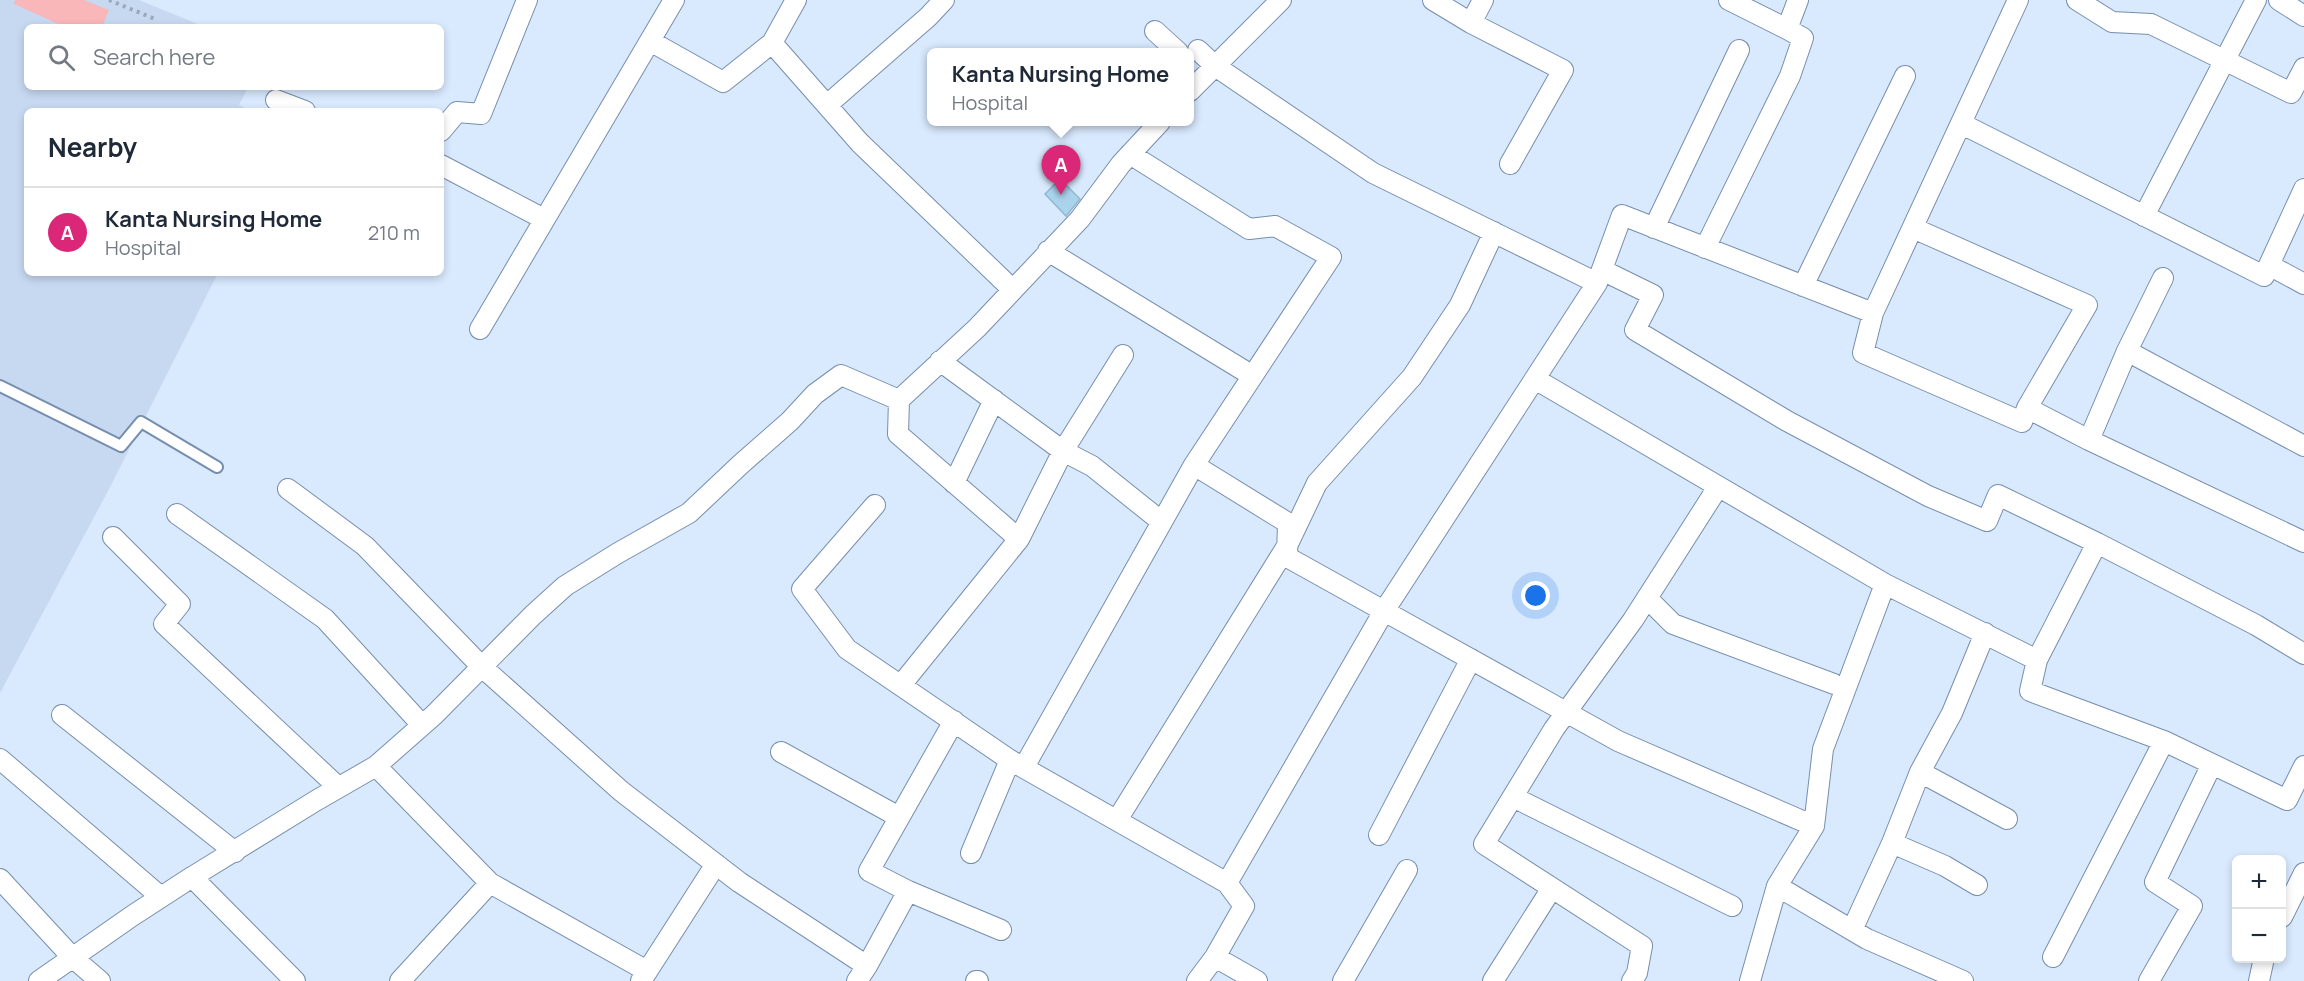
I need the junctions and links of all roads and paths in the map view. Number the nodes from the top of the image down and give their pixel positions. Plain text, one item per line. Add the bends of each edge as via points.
1 (109, 0) edge
2 (527, 0) edge
3 (674, 0) edge
4 (796, 0) edge
5 (944, 0) edge
6 (1281, 0) edge
7 (1433, 0) edge
8 (1484, 0) edge
9 (1729, 0) edge
10 (1798, 0) edge
11 (2018, 0) edge
12 (2078, 0) edge
13 (2256, 0) edge
14 (2279, 0) edge
15 (2304, 16) edge
16 (155, 19) dead end
17 (1471, 23) junction
18 (1786, 29) junction
19 (1155, 31) dead end
20 (650, 41) junction
21 (771, 44) junction
22 (1174, 48) edge
23 (1740, 50) dead end
24 (2225, 60) junction
25 (2304, 68) edge
26 (1199, 70) edge
27 (1905, 76) dead end
28 (276, 100) dead end
29 (827, 105) junction
30 (297, 108) edge
31 (1962, 124) junction
32 (1156, 126) edge
33 (444, 127) edge
34 (1130, 154) junction
35 (1510, 164) dead end
36 (444, 167) edge
37 (2304, 189) edge
38 (2144, 216) junction
39 (544, 219) junction
40 (1654, 228) junction
41 (1913, 228) junction
42 (1494, 232) junction
43 (1705, 248) junction
44 (1048, 251) junction
45 (2269, 265) junction
46 (1599, 277) junction
47 (2163, 278) dead end
48 (2304, 284) edge
49 (1803, 286) junction
50 (1012, 289) junction
51 (1873, 314) junction
52 (480, 328) dead end
53 (2127, 351) junction
54 (1123, 355) dead end
55 (940, 361) junction
56 (1243, 370) dead end
57 (1535, 380) junction
58 (0, 386) edge
59 (899, 400) junction
60 (994, 400) junction
61 (2027, 408) junction
62 (2089, 440) junction
63 (2304, 446) edge
64 (1063, 451) junction
65 (1194, 465) junction
66 (217, 467) dead end
67 (954, 483) junction
68 (1718, 487) junction
69 (288, 489) dead end
70 (875, 505) dead end
71 (177, 514) dead end
72 (1162, 522) junction
73 (113, 537) dead end
74 (1019, 539) junction
75 (2304, 542) edge
76 (2097, 543) junction
77 (1287, 546) junction
78 (1885, 584) junction
79 (1647, 598) junction
80 (1384, 611) junction
81 (1984, 633) junction
82 (2304, 654) edge
83 (1471, 659) junction
84 (2037, 660) junction
85 (481, 666) junction
86 (1834, 684) dead end
87 (901, 686) junction
88 (1566, 712) junction
89 (62, 716) dead end
90 (954, 721) junction
91 (422, 725) junction
92 (2164, 741) junction
93 (781, 752) dead end
94 (0, 759) edge
95 (1017, 763) junction
96 (2212, 764) junction
97 (376, 766) junction
98 (2304, 766) edge
99 (1920, 772) junction
100 (338, 787) junction
101 (1513, 797) junction
102 (899, 817) junction
103 (2007, 819) dead end
104 (1117, 820) junction
105 (1814, 826) junction
106 (1379, 835) dead end
107 (1892, 843) junction
108 (235, 852) junction
109 (971, 853) dead end
110 (716, 864) junction
111 (1407, 870) dead end
112 (2304, 873) edge
113 (192, 876) junction
114 (0, 879) edge
115 (490, 883) junction
116 (1227, 883) junction
117 (1977, 885) dead end
118 (1778, 886) junction
119 (1552, 888) junction
120 (908, 891) junction
121 (161, 897) junction
122 (1732, 906) dead end
123 (2286, 909) edge
124 (1001, 930) dead end
125 (1852, 930) junction
126 (72, 957) junction
127 (1215, 957) junction
128 (2053, 957) dead end
129 (2263, 963) edge
130 (862, 974) edge
131 (644, 976) edge
132 (39, 981) edge
133 (100, 981) edge
134 (295, 981) edge
135 (400, 981) edge
136 (1197, 981) edge
137 (1257, 981) edge
138 (1343, 981) edge
139 (1493, 981) edge
140 (1632, 981) edge
141 (1750, 981) edge
142 (1963, 981) edge
143 (2149, 981) edge
144 (2259, 981) edge

1 - 16 path
2 - 33 street via 481,114 457,112
3 - 20 street
4 - 21 street
5 - 29 street
6 - 26 street
7 - 17 street
8 - 17 street
9 - 18 street
10 - 18 street
11 - 31 street
12 - 24 street via 2112,22 2151,24
13 - 24 street
14 - 15 street
17 - 35 street via 1563,70
18 - 43 street via 1803,38 1790,76
19 - 22 street
20 - 21 street via 723,82
20 - 39 street
21 - 29 street
23 - 40 street
24 - 25 street via 2291,93
24 - 38 street
26 - 42 street via 1373,173
27 - 49 street
28 - 30 street
29 - 50 street via 860,143
31 - 38 street
31 - 41 street
32 - 34 street
34 - 44 street via 1080,219
34 - 65 street via 1249,229 1275,226 1331,257
36 - 39 street
37 - 45 street
38 - 45 street via 2264,276
39 - 52 street
40 - 43 street
40 - 46 street via 1623,215
41 - 51 street
41 - 61 street via 2087,305
42 - 46 street
42 - 77 street via 1460,305 1412,377 1317,483
43 - 49 street
44 - 50 street
44 - 56 street
45 - 48 street
46 - 57 street
46 - 76 street via 1653,295 1635,330 1786,421 1928,496 1977,517 1987,520 1998,495
47 - 53 street
49 - 51 street
50 - 55 street
51 - 61 street via 1863,353 2022,422
53 - 62 street
53 - 63 street
54 - 64 street
55 - 59 street
55 - 60 street
57 - 68 street
57 - 80 street
58 - 66 lane via 121,446 141,422
59 - 67 street via 898,434
59 - 85 street via 841,375 815,394 689,513 565,586
60 - 64 street
60 - 67 street
61 - 62 street
62 - 75 street
64 - 72 street via 1092,466
64 - 74 street
65 - 72 street
65 - 77 street via 1288,524
67 - 74 street
68 - 78 street
68 - 79 street
69 - 85 street via 365,546
70 - 87 street via 802,589 848,649
71 - 91 street via 325,619
72 - 95 street
73 - 100 street via 180,604 164,624
74 - 87 street
76 - 82 street
76 - 84 street
77 - 80 street via 1287,557
77 - 104 street
78 - 81 street
78 - 105 street via 1823,749
79 - 86 street via 1673,624
79 - 88 street
80 - 83 street
80 - 116 street
81 - 84 street
81 - 99 street via 1952,712
83 - 88 street
83 - 106 street
84 - 92 street via 2030,691
85 - 91 street
85 - 110 street via 621,791
87 - 90 street
88 - 101 street
88 - 105 street via 1618,741
89 - 108 street
90 - 95 street
90 - 102 street
91 - 97 street
92 - 96 street
92 - 128 street
93 - 102 street
94 - 121 street
95 - 104 street
95 - 109 street
96 - 98 street via 2286,800
96 - 143 street via 2154,882 2192,906
97 - 100 street
97 - 115 street
99 - 103 street
99 - 107 street
100 - 108 street
101 - 119 street via 1484,844
101 - 122 street
102 - 120 street via 869,871
104 - 116 street
105 - 118 street
107 - 117 street
107 - 125 street
108 - 113 street
110 - 130 street
110 - 131 street
111 - 138 street
112 - 123 street
113 - 121 street
113 - 134 street
114 - 126 street
115 - 131 street
115 - 135 street
116 - 127 street via 1244,906
118 - 125 street
118 - 141 street
119 - 139 street
119 - 140 street via 1642,946
120 - 124 street
120 - 130 street
121 - 126 street
125 - 142 street
126 - 132 street
126 - 133 street
127 - 136 street
127 - 137 street
129 - 144 street

